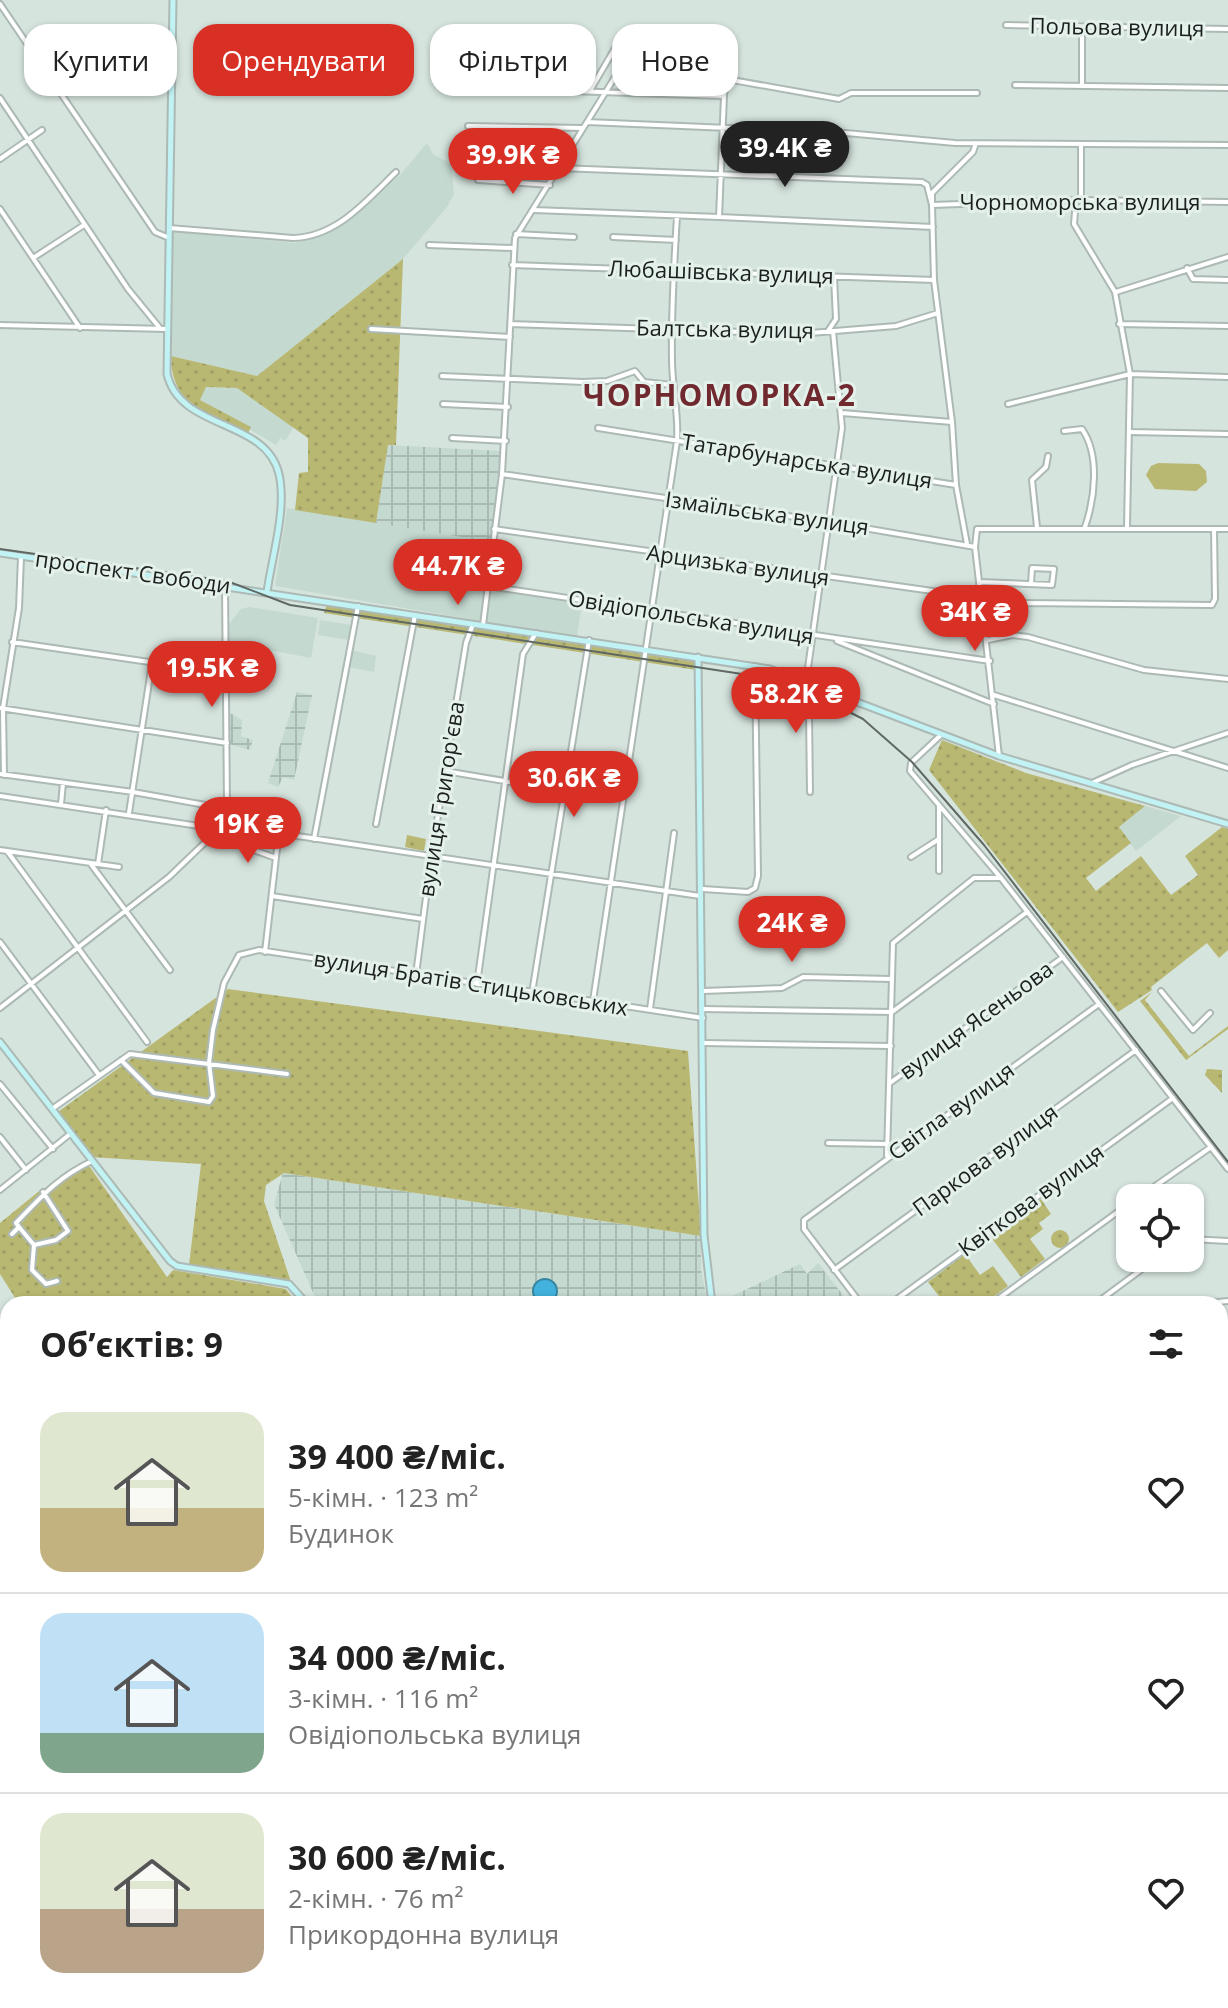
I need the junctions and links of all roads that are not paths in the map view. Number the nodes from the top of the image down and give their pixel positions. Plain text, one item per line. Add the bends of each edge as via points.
1 (173, 0) edge
2 (0, 4) edge
3 (1006, 25) dead end
4 (1082, 27) junction
5 (1228, 29) edge
6 (612, 53) edge
7 (596, 80) edge
8 (1015, 85) dead end
9 (1082, 86) junction
10 (1228, 88) edge
11 (596, 89) edge
12 (605, 90) junction
13 (977, 93) dead end
14 (0, 98) edge
15 (585, 125) junction
16 (468, 126) dead end
17 (723, 128) junction
18 (42, 130) dead end
19 (28, 139) junction
20 (976, 143) junction
21 (1081, 145) junction
22 (1228, 145) edge
23 (478, 150) dead end
24 (567, 155) junction
25 (0, 159) edge
26 (560, 168) junction
27 (396, 172) dead end
28 (721, 172) junction
29 (478, 180) dead end
30 (550, 185) junction
31 (1078, 200) junction
32 (1228, 202) edge
33 (932, 205) junction
34 (0, 209) edge
35 (534, 210) junction
36 (677, 216) junction
37 (719, 217) junction
38 (84, 225) junction
39 (167, 227) junction
40 (933, 227) junction
41 (516, 234) junction
42 (167, 237) junction
43 (574, 237) dead end
44 (613, 237) dead end
45 (676, 240) junction
46 (429, 245) dead end
47 (513, 248) junction
48 (1228, 257) edge
49 (33, 258) junction
50 (512, 265) junction
51 (1187, 268) junction
52 (674, 270) junction
53 (834, 277) junction
54 (932, 280) junction
55 (1228, 280) edge
56 (1115, 292) junction
57 (938, 313) junction
58 (510, 324) junction
59 (1119, 324) junction
60 (0, 325) edge
61 (1228, 326) edge
62 (159, 327) junction
63 (80, 328) junction
64 (671, 328) junction
65 (167, 329) junction
66 (371, 329) dead end
67 (830, 331) junction
68 (510, 337) junction
69 (1130, 374) junction
70 (442, 376) dead end
71 (1228, 377) edge
72 (509, 378) junction
73 (672, 385) junction
74 (443, 404) dead end
75 (1008, 404) dead end
76 (508, 407) junction
77 (842, 413) junction
78 (952, 422) junction
79 (598, 428) dead end
80 (1064, 431) dead end
81 (1131, 432) junction
82 (1228, 434) edge
83 (452, 438) dead end
84 (506, 441) junction
85 (677, 441) junction
86 (1048, 456) dead end
87 (839, 466) junction
88 (502, 474) junction
89 (956, 485) junction
90 (668, 499) junction
91 (829, 522) junction
92 (1037, 527) junction
93 (1085, 527) junction
94 (1127, 527) junction
95 (494, 529) junction
96 (1214, 529) junction
97 (1228, 529) edge
98 (967, 544) junction
99 (975, 547) junction
100 (0, 553) edge
101 (660, 555) junction
102 (21, 557) junction
103 (821, 577) junction
104 (979, 582) junction
105 (1031, 584) junction
106 (225, 585) junction
107 (488, 586) junction
108 (267, 592) junction
109 (982, 598) junction
110 (358, 606) junction
111 (651, 611) junction
112 (415, 615) junction
113 (473, 624) junction
114 (483, 625) junction
115 (536, 633) junction
116 (813, 635) junction
117 (1012, 635) junction
118 (830, 638) junction
119 (589, 640) junction
120 (988, 640) junction
121 (12, 642) junction
122 (644, 648) junction
123 (698, 657) junction
124 (990, 661) junction
125 (152, 663) junction
126 (755, 666) junction
127 (225, 673) junction
128 (1228, 679) edge
129 (806, 682) junction
130 (817, 686) junction
131 (993, 695) junction
132 (994, 704) junction
133 (1, 708) edge
134 (143, 730) junction
135 (1228, 733) edge
136 (942, 734) junction
137 (227, 743) junction
138 (1174, 750) junction
139 (999, 756) junction
140 (1228, 768) edge
141 (445, 771) junction
142 (2, 775) edge
143 (507, 780) junction
144 (63, 783) junction
145 (1088, 785) junction
146 (564, 791) junction
147 (133, 792) junction
148 (810, 792) dead end
149 (0, 796) edge
150 (939, 803) junction
151 (61, 804) junction
152 (222, 808) junction
153 (106, 810) junction
154 (129, 813) junction
155 (376, 824) dead end
156 (1228, 824) edge
157 (219, 829) junction
158 (674, 833) dead end
159 (314, 839) junction
160 (939, 839) junction
161 (231, 842) dead end
162 (0, 850) edge
163 (7, 851) junction
164 (911, 857) dead end
165 (276, 858) junction
166 (431, 858) junction
167 (90, 863) junction
168 (98, 864) junction
169 (119, 867) dead end
170 (492, 868) junction
171 (939, 871) dead end
172 (551, 876) junction
173 (1001, 878) junction
174 (610, 884) junction
175 (703, 889) junction
176 (666, 892) junction
177 (272, 896) junction
178 (703, 897) junction
179 (124, 912) junction
180 (1027, 912) junction
181 (423, 919) junction
182 (0, 942) edge
183 (76, 949) junction
184 (265, 952) junction
185 (1063, 957) junction
186 (170, 970) dead end
187 (416, 975) junction
188 (892, 979) junction
189 (32, 984) junction
190 (477, 984) junction
191 (703, 991) junction
192 (1161, 991) dead end
193 (532, 993) junction
194 (593, 1001) junction
195 (1099, 1004) junction
196 (0, 1008) edge
197 (703, 1009) junction
198 (650, 1010) junction
199 (892, 1012) junction
200 (1210, 1013) dead end
201 (703, 1018) junction
202 (0, 1042) edge
203 (147, 1042) dead end
204 (703, 1043) junction
205 (891, 1046) junction
206 (1136, 1050) junction
207 (121, 1060) junction
208 (209, 1063) junction
209 (287, 1074) dead end
210 (99, 1076) junction
211 (890, 1083) junction
212 (0, 1084) edge
213 (1173, 1098) junction
214 (52, 1110) junction
215 (70, 1134) junction
216 (0, 1137) edge
217 (828, 1143) dead end
218 (888, 1144) junction
219 (1212, 1147) junction
220 (53, 1149) junction
221 (887, 1156) junction
222 (92, 1161) junction
223 (1228, 1169) edge
224 (26, 1170) junction
225 (1158, 1184) edge
226 (0, 1190) edge
227 (43, 1192) junction
228 (1116, 1213) edge
229 (19, 1227) junction
230 (12, 1234) dead end
231 (1204, 1240) edge
232 (1228, 1241) edge
233 (34, 1245) junction
234 (834, 1270) junction
235 (1138, 1272) edge
236 (57, 1281) dead end
237 (300, 1296) edge
238 (711, 1296) edge
239 (855, 1296) edge
240 (901, 1296) edge
241 (1002, 1296) edge
242 (1106, 1296) edge

1 - 39 main road
2 - 42 street via 155,232
3 - 4 street, Польова вулиця
4 - 5 street, Польова вулиця
4 - 9 street
6 - 7 street
8 - 9 street
9 - 10 street
11 - 12 street
12 - 13 street via 629,62 839,99 851,93
12 - 15 street
12 - 17 street via 724,96
14 - 19 street
15 - 16 street
15 - 17 street
15 - 24 street
17 - 20 street
17 - 28 street
18 - 19 street
19 - 25 street
19 - 38 street
20 - 21 street
20 - 33 street via 932,193
21 - 22 street
21 - 31 street
23 - 24 street
24 - 26 street
26 - 28 street
26 - 30 street
27 - 39 street via 341,223 312,236
28 - 33 street via 922,182
28 - 37 street
29 - 30 street
30 - 35 street
31 - 32 street, Чорноморська вулиця
31 - 33 street, Чорноморська вулиця
31 - 56 street via 1074,224
33 - 40 street
34 - 49 street
35 - 36 street
35 - 41 street
36 - 37 street
36 - 45 street
37 - 40 street
38 - 49 street
38 - 62 street
39 - 42 main road
40 - 54 street
41 - 43 street
41 - 47 street
42 - 65 main road
44 - 45 street
45 - 52 street
46 - 47 street
47 - 50 street
48 - 51 street
49 - 63 street
50 - 52 street, Любашівська вулиця
50 - 58 street
51 - 55 street via 1193,279
51 - 56 street
52 - 53 street, Любашівська вулиця
52 - 64 street
53 - 54 street, Любашівська вулиця
53 - 67 street via 836,319
54 - 57 street
56 - 59 street
57 - 67 street, Балтська вулиця via 896,326
57 - 78 street
58 - 64 street, Балтська вулиця
58 - 68 street
59 - 61 street
59 - 69 street
60 - 63 street
62 - 63 street
62 - 65 street
64 - 67 street, Балтська вулиця
64 - 73 street
65 - 108 main road via 167,374 179,399 256,443 276,466 280,492
66 - 68 street
67 - 77 street
68 - 72 street
69 - 71 street
69 - 75 street
69 - 81 street
70 - 72 street
72 - 73 street via 607,381 635,371 644,382
72 - 76 street
73 - 85 street via 679,411
74 - 76 street
76 - 84 street
77 - 78 street
77 - 87 street
78 - 89 street
79 - 85 street, Татарбунарська вулиця
80 - 93 street via 1082,429 1091,444 1093,501
81 - 82 street
81 - 94 street
83 - 84 street
84 - 88 street
85 - 87 street, Татарбунарська вулиця
85 - 90 street
86 - 92 street via 1046,467 1032,480
87 - 89 street, Татарбунарська вулиця
87 - 91 street
88 - 90 street, Ізмаїльська вулиця
88 - 95 street
89 - 98 street, Татарбунарська вулиця
90 - 91 street, Ізмаїльська вулиця
90 - 101 street
91 - 98 street, Ізмаїльська вулиця
91 - 103 street
92 - 93 street
92 - 99 street via 982,527 974,535
93 - 94 street
94 - 96 street
95 - 101 street, Арцизька вулиця
95 - 107 street
96 - 97 street
96 - 117 street via 1215,599 1210,606 1025,603
98 - 99 street, Ізмаїльська вулиця
99 - 104 street
100 - 102 main road, проспект Свободи
101 - 103 street, Арцизька вулиця
101 - 111 street
102 - 106 main road, проспект Свободи
102 - 121 street
103 - 109 street, Арцизька вулиця
103 - 116 street
104 - 105 street
104 - 109 street
105 - 105 street via 1032,568 1054,569 1054,585
106 - 108 main road, проспект Свободи
106 - 127 street
107 - 111 street, Овідіопольська вулиця
107 - 114 street
108 - 110 main road, проспект Свободи
109 - 120 street
110 - 112 main road, проспект Свободи
110 - 159 street
111 - 116 street, Овідіопольська вулиця
111 - 122 street
112 - 113 main road, проспект Свободи
112 - 155 street
113 - 114 main road, проспект Свободи
113 - 141 street, вулиця Григор'єва
114 - 115 main road, проспект Свободи
115 - 119 main road, проспект Свободи
115 - 143 street via 523,654
116 - 118 street, Овідіопольська вулиця
116 - 129 street
117 - 120 street
117 - 128 street via 1144,670
118 - 124 street, Овідіопольська вулиця
118 - 132 street
119 - 122 main road, проспект Свободи
119 - 146 street
120 - 124 street
121 - 125 street
121 - 133 street
122 - 123 main road, проспект Свободи
122 - 174 street
123 - 126 main road, проспект Свободи
123 - 175 main road
124 - 131 street
125 - 127 street
125 - 134 street
126 - 129 main road, проспект Свободи
126 - 175 street via 758,876 748,892
127 - 137 street
129 - 130 main road, проспект Свободи
130 - 136 main road, проспект Свободи
130 - 148 street via 809,714
131 - 132 street
131 - 138 street
132 - 139 street
133 - 134 street
133 - 142 street
134 - 137 street
134 - 147 street
135 - 138 street
136 - 139 main road, проспект Свободи
136 - 150 street via 908,767
137 - 152 street via 227,806
138 - 140 street
138 - 145 street
139 - 145 main road, проспект Свободи
141 - 143 street
141 - 166 street, вулиця Григор'єва
142 - 144 street
143 - 146 street
143 - 170 street
144 - 147 street
144 - 151 street
145 - 156 main road, проспект Свободи
146 - 172 street
147 - 152 street
147 - 154 street
149 - 151 street
150 - 160 street
150 - 173 street
151 - 153 street
152 - 157 street
153 - 154 street
153 - 168 street
154 - 157 street
157 - 179 street
158 - 176 street
159 - 165 street via 280,836
159 - 166 street
160 - 164 street
160 - 171 street
161 - 165 street
162 - 163 street
163 - 167 street
163 - 183 street
165 - 177 street
166 - 170 street
166 - 181 street, вулиця Григор'єва
167 - 168 street
167 - 179 street
168 - 169 street
170 - 172 street
170 - 190 street
172 - 174 street
172 - 193 street
173 - 180 street
173 - 188 street via 974,878 895,939
174 - 176 street
174 - 194 street
175 - 178 main road
176 - 178 street
176 - 198 street
177 - 181 street
177 - 184 street
178 - 191 main road
179 - 183 street
179 - 186 street
180 - 185 street
180 - 199 street
181 - 187 street, вулиця Григор'єва
182 - 189 street
183 - 189 street
183 - 203 street
184 - 187 street, вулиця Братів Стицьковських
184 - 208 street, вулиця Братів Стицьковських via 239,955 224,983
185 - 195 street
185 - 211 street, вулиця Ясеньова
187 - 190 street, вулиця Братів Стицьковських
188 - 191 street via 803,977 782,988
188 - 199 street
189 - 196 street
189 - 210 street
190 - 193 street, вулиця Братів Стицьковських
191 - 197 main road
192 - 200 street via 1193,1030
193 - 194 street, вулиця Братів Стицьковських
194 - 198 street, вулиця Братів Стицьковських
195 - 206 street
195 - 221 street, Світла вулиця
197 - 199 street
197 - 201 main road
198 - 201 street, вулиця Братів Стицьковських
199 - 205 street
201 - 204 main road
202 - 214 main road
204 - 205 street
204 - 238 main road via 704,1199
205 - 211 street
206 - 213 street
206 - 234 street, Паркова вулиця
207 - 208 street via 130,1054
207 - 208 street via 154,1093 205,1102 213,1096
207 - 210 street
208 - 209 street
210 - 214 street
211 - 218 street
212 - 220 street
213 - 219 street
213 - 240 street, Квіткова вулиця
214 - 215 main road
215 - 220 street
215 - 222 main road
216 - 224 street
217 - 218 street
218 - 221 street
219 - 223 street
219 - 225 street
220 - 224 street
221 - 234 street, Світла вулиця via 804,1220 804,1229
222 - 227 street
222 - 237 main road via 177,1266 289,1284
224 - 226 street
227 - 229 street via 16,1223
227 - 233 street via 69,1229 58,1239
228 - 241 street
229 - 230 street
229 - 233 street
231 - 232 street
233 - 236 street via 32,1270 46,1284
234 - 239 street
235 - 242 street

